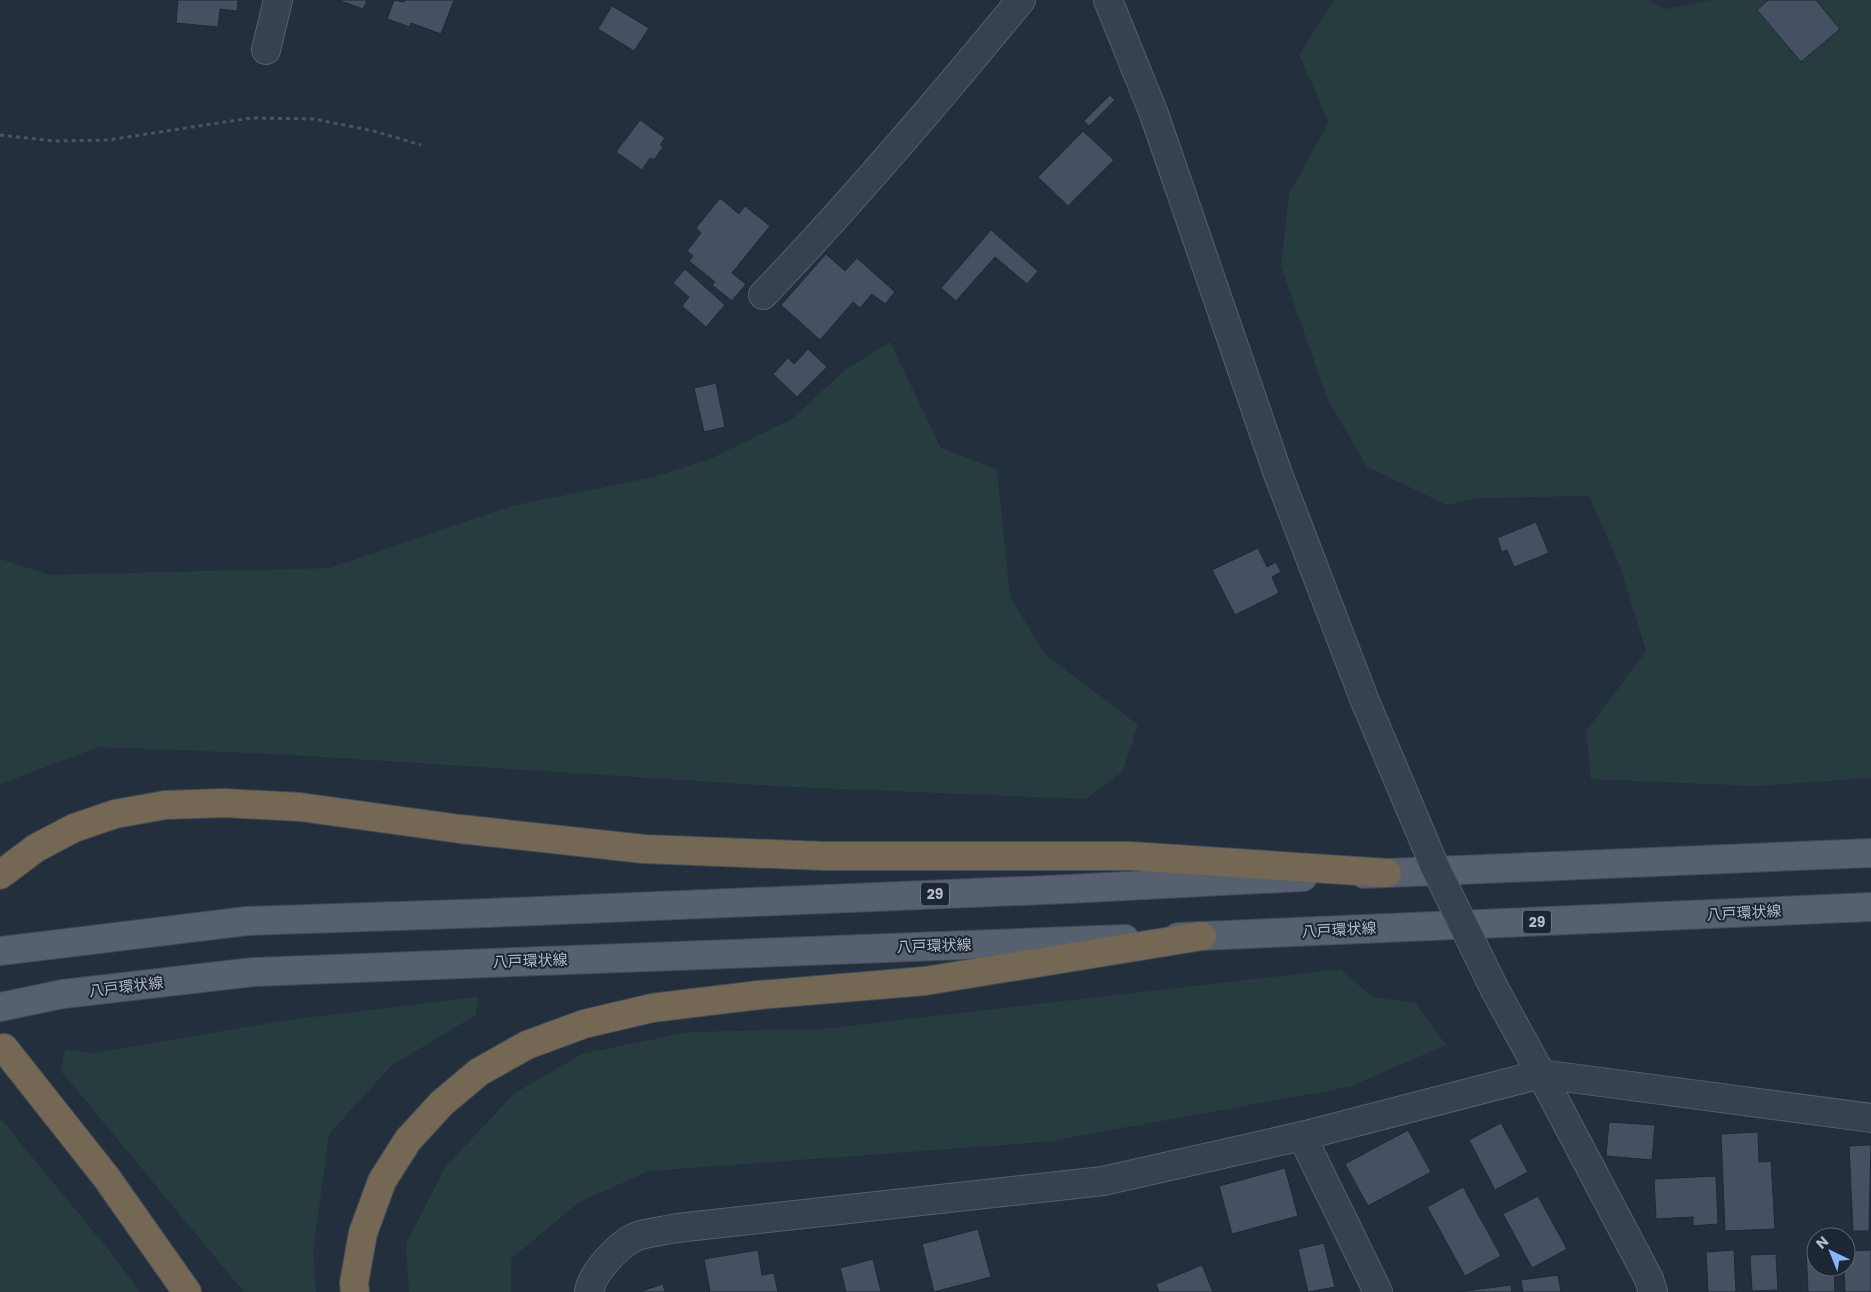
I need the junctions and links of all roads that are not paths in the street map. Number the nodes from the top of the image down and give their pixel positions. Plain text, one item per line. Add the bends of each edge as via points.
1 (278, 0) edge
2 (1021, 0) edge
3 (1108, 0) edge
4 (266, 50) dead end
5 (763, 295) dead end
6 (1871, 853) edge
7 (1387, 873) junction
8 (0, 875) edge
9 (1871, 907) edge
10 (1202, 936) junction
11 (0, 951) edge
12 (0, 1007) edge
13 (4, 1048) dead end
14 (1541, 1074) junction
15 (1871, 1118) edge
16 (1302, 1136) junction
17 (187, 1292) edge
18 (355, 1292) edge
19 (588, 1292) edge
20 (1378, 1292) edge
21 (1653, 1292) edge

1 - 4 street
2 - 5 street via 935,105
3 - 14 street, bridge via 1154,114 1278,474 1365,701 1435,867 1495,990
6 - 7 main road, 29
7 - 8 highway via 1130,856 824,856 644,849 300,807 243,804 165,806 116,814 74,828 36,848
7 - 11 main road, 29 via 247,921
9 - 10 main road, 八戸環状線 / 29
10 - 12 main road, 八戸環状線 / 29 via 253,972 63,994
10 - 18 highway via 925,980 652,1008 584,1024 527,1045 479,1072 442,1103 408,1140 382,1181 363,1234
13 - 17 highway via 106,1177
14 - 15 street
14 - 16 street
14 - 21 street
16 - 19 street via 1103,1181 677,1228 635,1237 607,1258 589,1284
16 - 20 street

